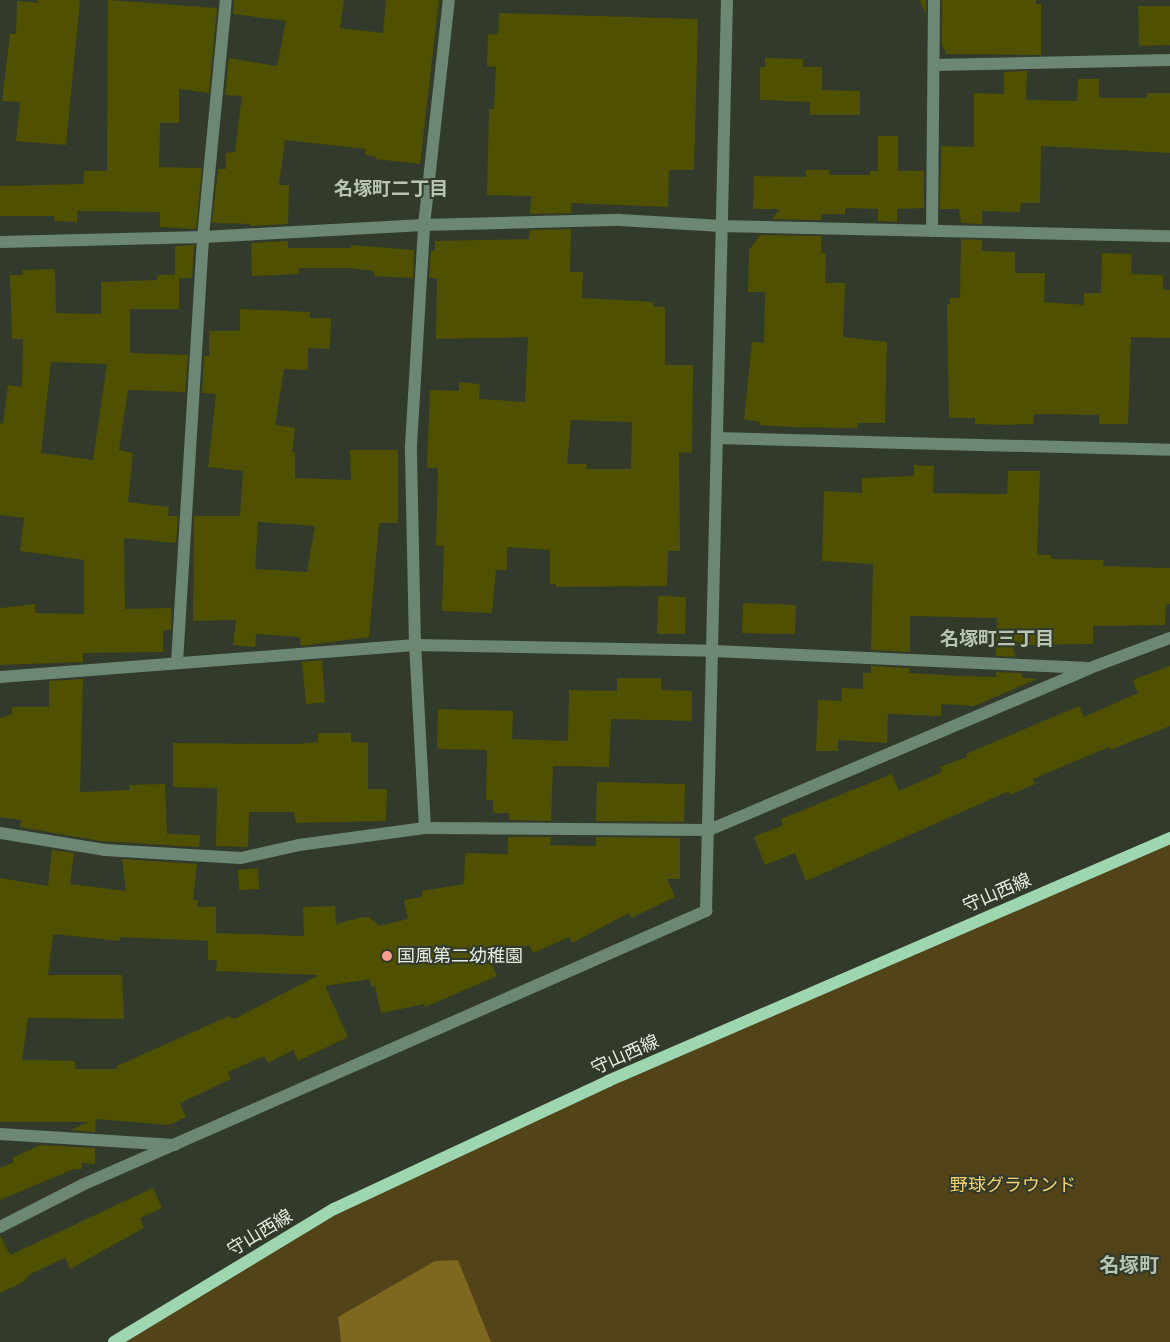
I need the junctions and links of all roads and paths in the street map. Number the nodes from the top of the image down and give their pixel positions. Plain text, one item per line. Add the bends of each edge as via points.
1 (226, 0) edge
2 (449, 0) edge
3 (727, 0) edge
4 (934, 0) edge
5 (1170, 60) edge
6 (935, 65) junction
7 (424, 225) junction
8 (722, 226) junction
9 (932, 231) junction
10 (1170, 236) edge
11 (203, 237) junction
12 (0, 242) edge
13 (717, 438) junction
14 (1170, 450) edge
15 (1170, 638) edge
16 (415, 645) junction
17 (714, 651) junction
18 (177, 663) junction
19 (1090, 668) junction
20 (0, 677) edge
21 (425, 828) junction
22 (709, 830) junction
23 (0, 833) edge
24 (1170, 838) edge
25 (0, 1134) edge
26 (176, 1145) junction
27 (0, 1227) edge
28 (114, 1342) edge

1 - 11 street
2 - 7 street
3 - 8 street
4 - 6 street
5 - 6 street
6 - 9 street
7 - 8 street via 620,220
7 - 11 street
7 - 16 street via 411,446
8 - 9 street
8 - 13 street
9 - 10 street
11 - 12 street
11 - 18 street
13 - 14 street
13 - 17 street
15 - 19 street
16 - 17 street
16 - 18 street
16 - 21 street
17 - 19 street
17 - 22 street
18 - 20 street
19 - 22 street
21 - 22 street
21 - 23 street via 299,845 241,858 105,850
22 - 26 street via 706,911
24 - 28 main road, 守山西線 via 608,1081 334,1209
25 - 26 street
26 - 27 street via 82,1185

